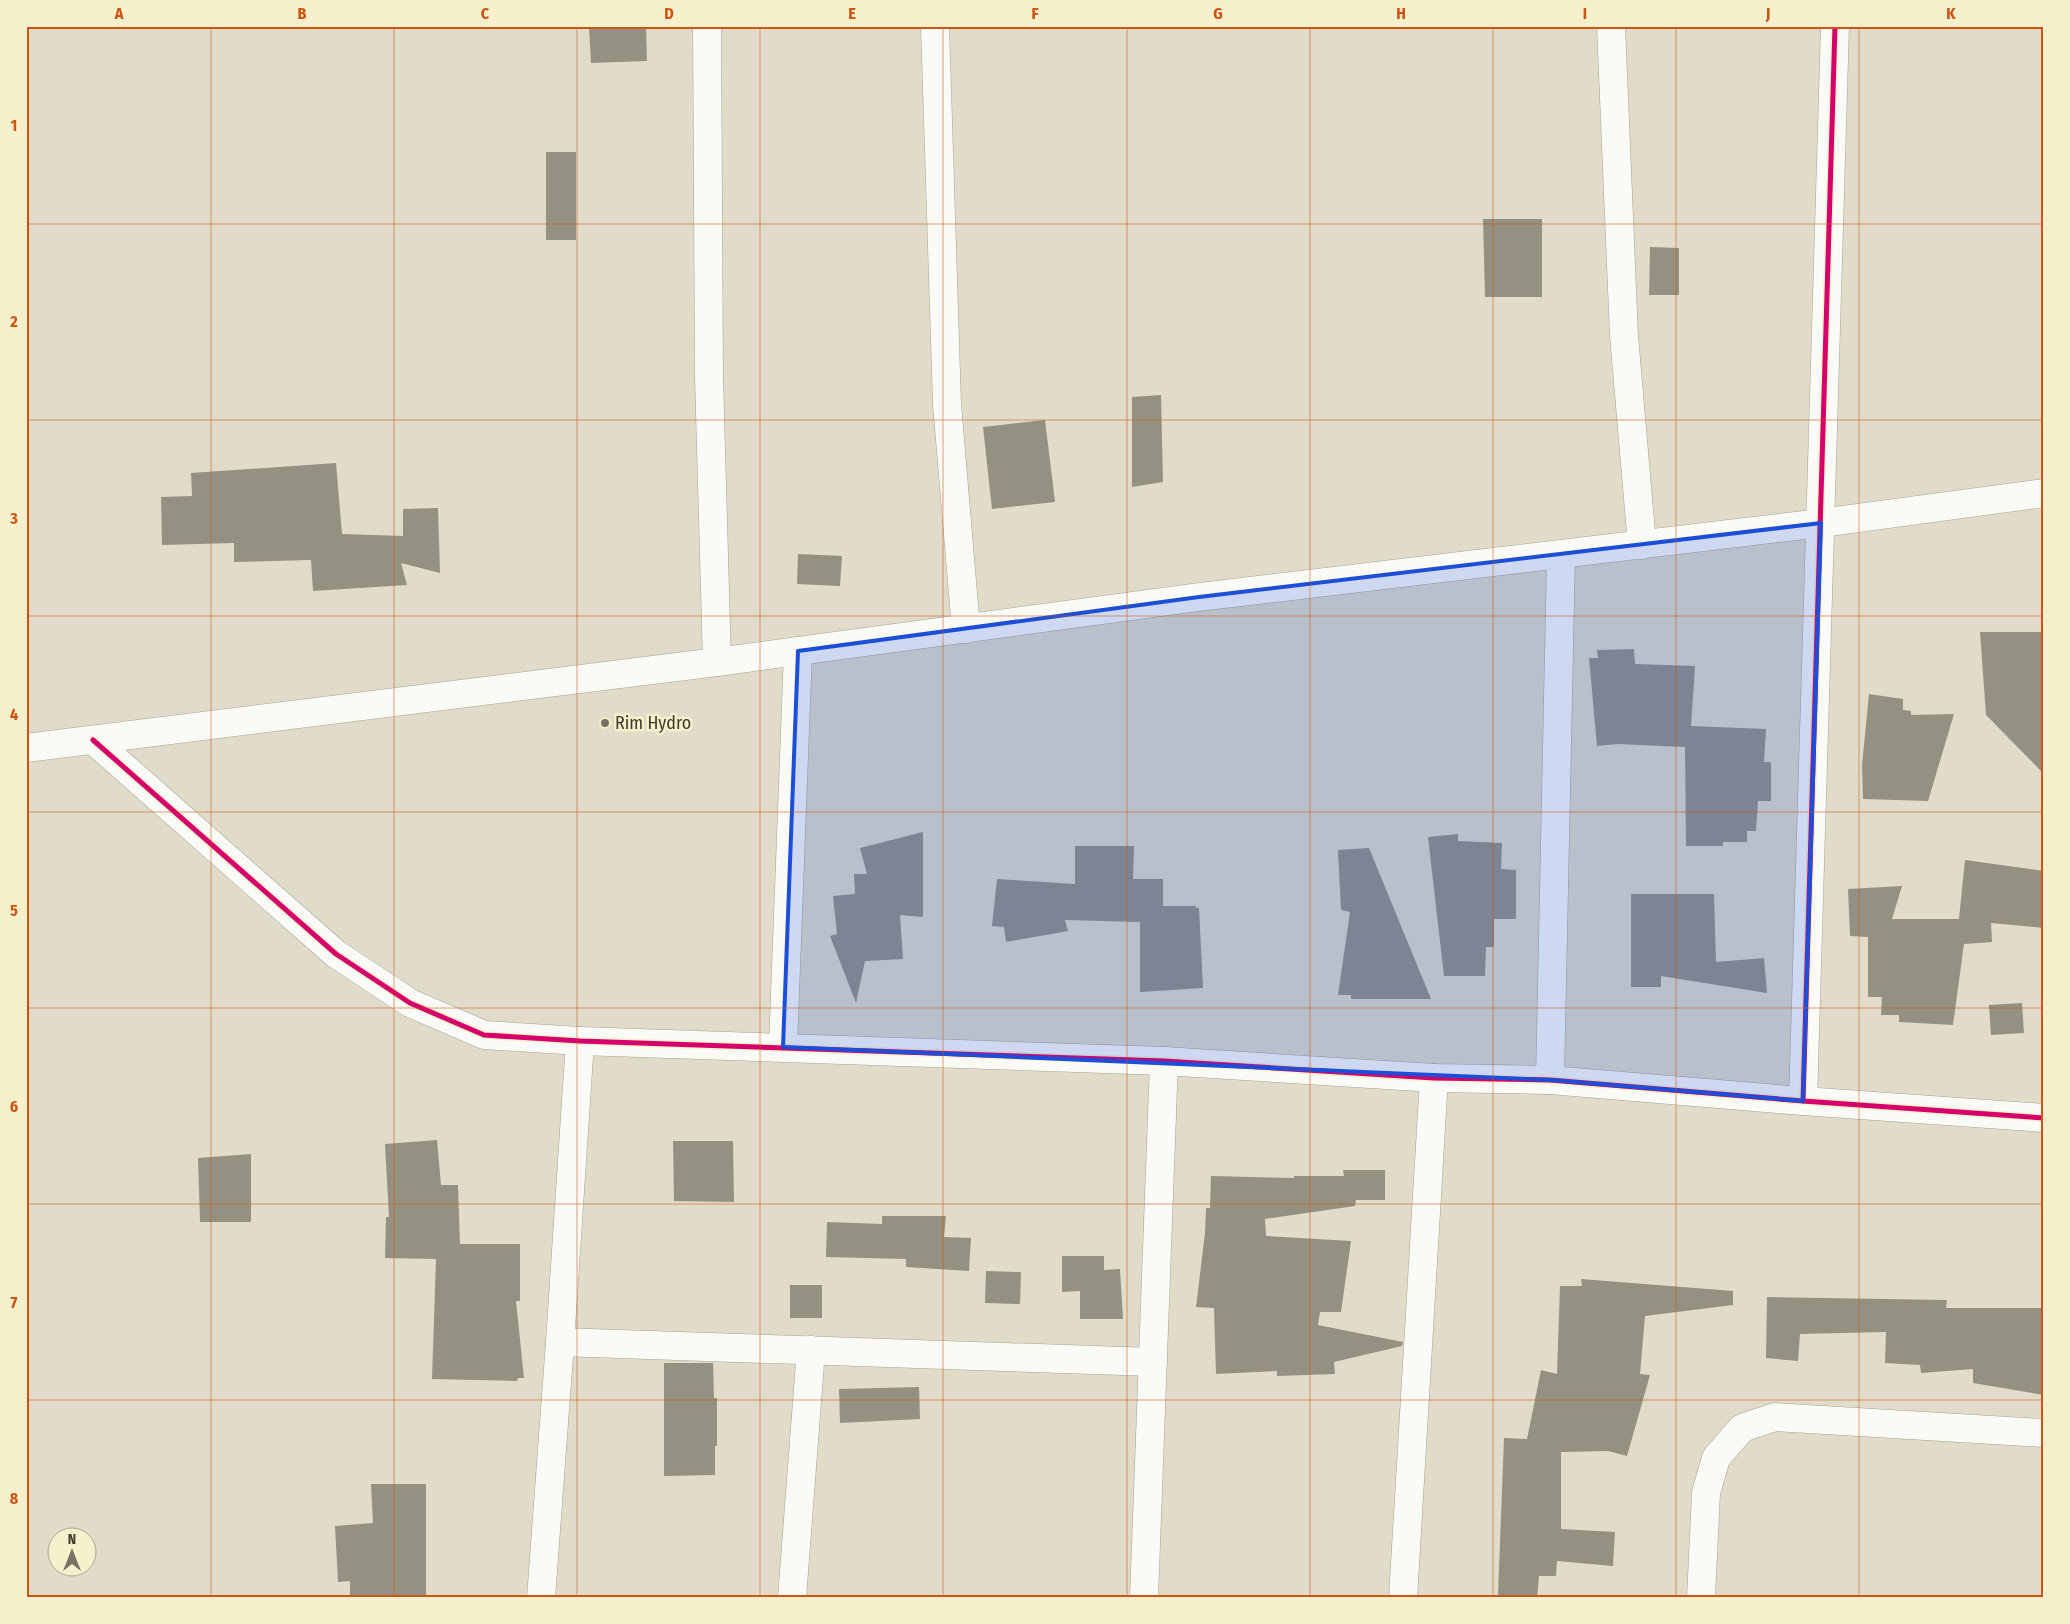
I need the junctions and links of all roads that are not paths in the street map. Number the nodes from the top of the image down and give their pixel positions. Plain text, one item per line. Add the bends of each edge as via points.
1 (707, 26) edge
2 (935, 26) edge
3 (1611, 26) edge
4 (1834, 26) edge
5 (2044, 492) edge
6 (1821, 523) junction
7 (1642, 545) junction
8 (1561, 555) junction
9 (966, 628) junction
10 (798, 651) junction
11 (717, 662) junction
12 (93, 740) junction
13 (26, 748) edge
14 (580, 1041) junction
15 (783, 1047) junction
16 (1164, 1061) junction
17 (1434, 1078) junction
18 (1550, 1080) junction
19 (1803, 1101) junction
20 (2044, 1118) edge
21 (560, 1342) junction
22 (811, 1350) junction
23 (1153, 1362) junction
24 (2044, 1433) edge
25 (541, 1598) edge
26 (792, 1598) edge
27 (1144, 1598) edge
28 (1403, 1598) edge
29 (1701, 1598) edge

1 - 11 street via 709,377
2 - 9 street via 947,404
3 - 7 street via 1624,336
4 - 6 street
5 - 6 street
6 - 7 street
6 - 19 street
7 - 8 street
8 - 9 street
8 - 18 street
9 - 10 street
10 - 11 street
10 - 15 street
11 - 12 street
12 - 13 street
12 - 14 street via 336,954 410,1003 484,1035
14 - 15 street
14 - 21 street
15 - 16 street
16 - 17 street
16 - 23 street
17 - 18 street
17 - 28 street
18 - 19 street
19 - 20 street
21 - 22 street
21 - 25 street
22 - 23 street
22 - 26 street
23 - 27 street
24 - 29 street via 1775,1417 1742,1428 1716,1458 1706,1493

